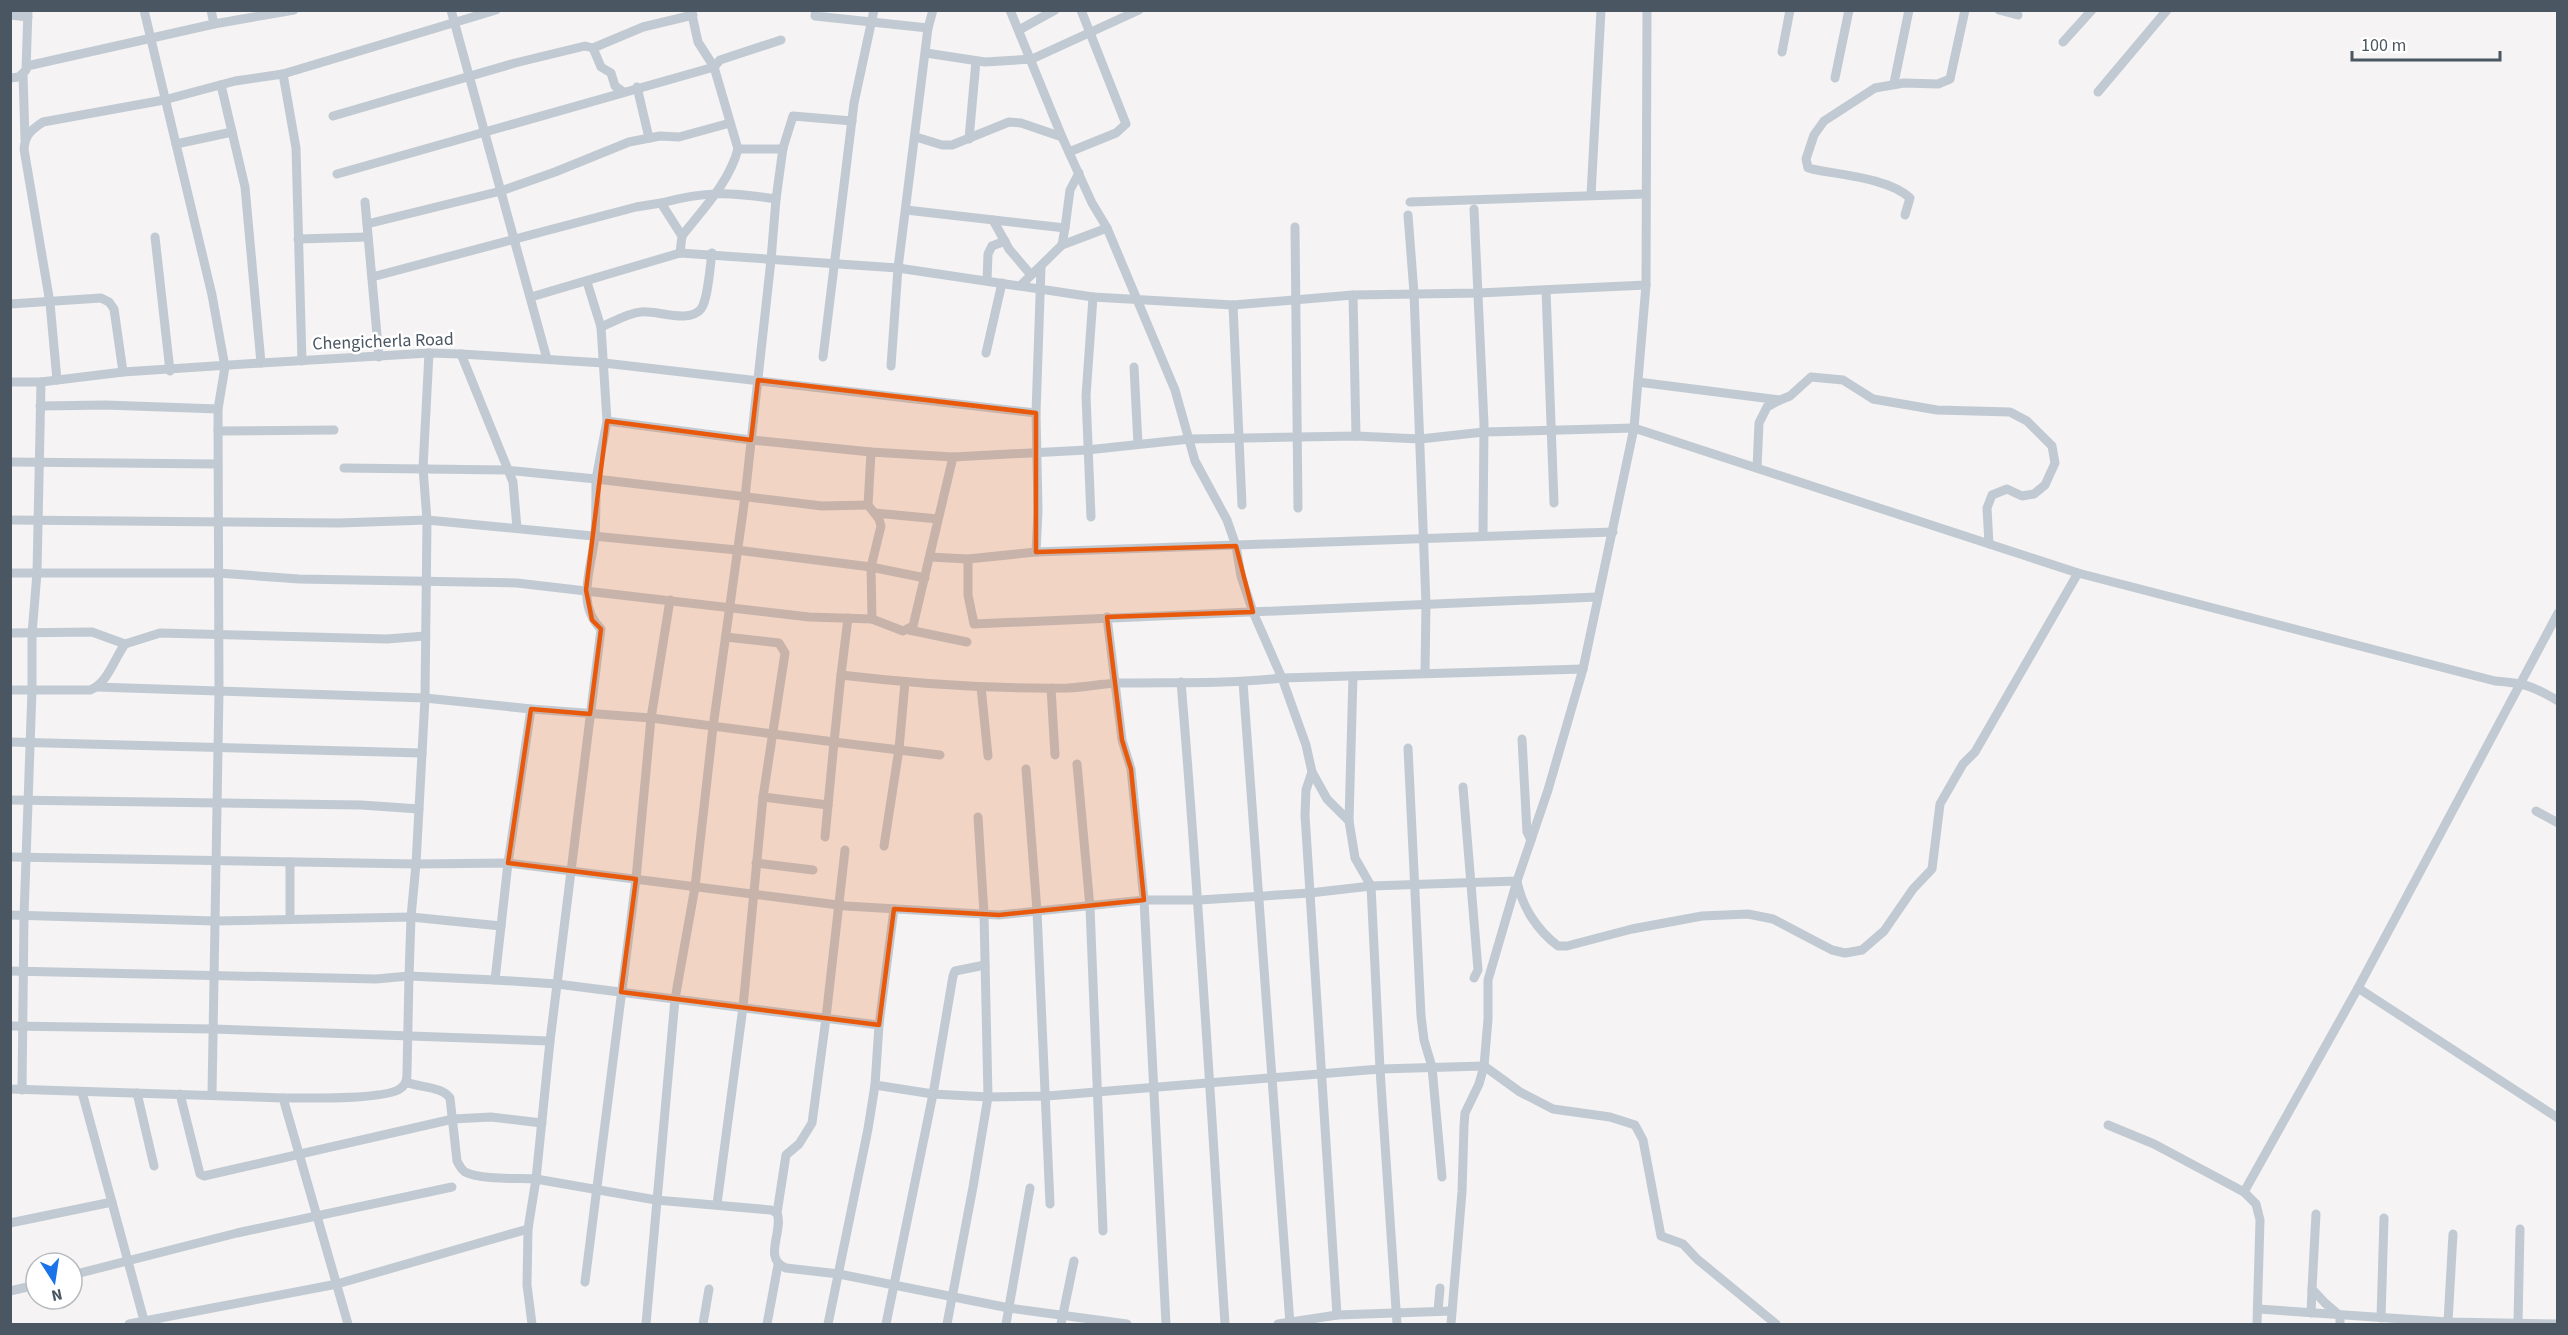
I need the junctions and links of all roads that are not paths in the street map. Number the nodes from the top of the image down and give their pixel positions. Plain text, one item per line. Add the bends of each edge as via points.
1 (144, 10) edge
2 (211, 10) edge
3 (294, 10) edge
4 (451, 10) edge
5 (496, 10) edge
6 (816, 10) edge
7 (874, 10) edge
8 (933, 10) edge
9 (1010, 10) edge
10 (1055, 10) edge
11 (1081, 10) edge
12 (1139, 10) edge
13 (1601, 10) edge
14 (1647, 10) edge
15 (1790, 10) edge
16 (1849, 10) edge
17 (1910, 10) edge
18 (1965, 10) edge
19 (1999, 10) edge
20 (2092, 10) edge
21 (2168, 10) edge
22 (692, 13) edge
23 (28, 14) edge
24 (10, 15) edge
25 (2018, 15) dead end
26 (455, 23) junction
27 (214, 24) junction
28 (873, 24) junction
29 (928, 28) junction
30 (1019, 30) junction
31 (1090, 33) junction
32 (152, 40) junction
33 (780, 40) dead end
34 (2063, 42) dead end
35 (593, 48) junction
36 (1782, 52) dead end
37 (926, 53) junction
38 (1032, 59) junction
39 (976, 61) junction
40 (714, 67) junction
41 (25, 70) junction
42 (283, 74) junction
43 (471, 77) junction
44 (10, 78) edge
45 (1835, 78) dead end
46 (1894, 83) junction
47 (221, 85) junction
48 (637, 87) junction
49 (622, 91) junction
50 (2098, 92) dead end
51 (164, 100) junction
52 (333, 116) dead end
53 (852, 122) junction
54 (730, 123) junction
55 (232, 132) junction
56 (484, 133) junction
57 (916, 137) junction
58 (1062, 137) junction
59 (649, 138) junction
60 (25, 139) junction
61 (969, 139) junction
62 (176, 144) junction
63 (738, 149) junction
64 (783, 149) junction
65 (1069, 152) junction
66 (337, 174) dead end
67 (1079, 174) junction
68 (501, 191) junction
69 (716, 192) junction
70 (1645, 194) junction
71 (1591, 195) junction
72 (776, 199) junction
73 (365, 202) dead end
74 (1410, 202) dead end
75 (661, 203) junction
76 (1474, 209) dead end
77 (906, 210) junction
78 (1408, 215) dead end
79 (1905, 215) dead end
80 (993, 220) junction
81 (367, 224) junction
82 (1295, 227) dead end
83 (1065, 228) junction
84 (1107, 228) junction
85 (681, 236) junction
86 (155, 237) dead end
87 (368, 237) junction
88 (298, 239) junction
89 (515, 240) junction
90 (1005, 241) junction
91 (1062, 245) junction
92 (680, 253) junction
93 (712, 254) junction
94 (771, 260) junction
95 (836, 264) junction
96 (1041, 267) junction
97 (898, 268) junction
98 (1031, 275) junction
99 (372, 277) junction
100 (987, 281) junction
101 (587, 282) junction
102 (1002, 283) junction
103 (1646, 285) junction
104 (1020, 286) junction
105 (1042, 289) junction
106 (1546, 290) junction
107 (1414, 293) junction
108 (1479, 293) junction
109 (1353, 295) junction
110 (531, 297) junction
111 (1093, 297) junction
112 (1295, 300) junction
113 (1137, 301) junction
114 (50, 303) junction
115 (10, 304) edge
116 (1233, 305) junction
117 (601, 327) junction
118 (429, 353) junction
119 (986, 353) dead end
120 (461, 354) junction
121 (379, 357) junction
122 (823, 357) dead end
123 (547, 359) junction
124 (302, 361) junction
125 (261, 363) junction
126 (604, 363) junction
127 (891, 366) dead end
128 (225, 367) junction
129 (1134, 367) dead end
130 (170, 370) junction
131 (123, 372) junction
132 (57, 380) junction
133 (758, 380) junction
134 (10, 381) edge
135 (41, 382) junction
136 (1638, 382) junction
137 (1780, 400) junction
138 (40, 405) junction
139 (218, 409) junction
140 (1036, 413) junction
141 (607, 421) junction
142 (1634, 428) junction
143 (334, 430) dead end
144 (1551, 430) junction
145 (218, 431) junction
146 (1484, 432) junction
147 (1297, 436) junction
148 (1356, 436) junction
149 (1240, 438) junction
150 (1190, 439) junction
151 (1420, 439) junction
152 (751, 440) junction
153 (1138, 444) junction
154 (1087, 450) junction
155 (872, 452) junction
156 (1036, 453) junction
157 (953, 457) junction
158 (10, 462) edge
159 (38, 463) junction
160 (218, 464) junction
161 (344, 468) dead end
162 (423, 468) junction
163 (1757, 468) junction
164 (506, 470) junction
165 (596, 478) junction
166 (745, 497) junction
167 (1554, 503) dead end
168 (868, 505) junction
169 (1242, 505) dead end
170 (1298, 508) dead end
171 (875, 513) junction
172 (1091, 517) dead end
173 (939, 519) junction
174 (10, 520) edge
175 (38, 520) junction
176 (427, 520) junction
177 (218, 521) junction
178 (517, 528) junction
179 (1613, 532) junction
180 (1483, 535) junction
181 (595, 536) junction
182 (1423, 537) junction
183 (1989, 544) junction
184 (1236, 546) junction
185 (737, 550) junction
186 (1036, 552) junction
187 (930, 557) junction
188 (968, 559) junction
189 (871, 567) junction
190 (10, 573) edge
191 (37, 573) junction
192 (218, 573) junction
193 (2078, 573) junction
194 (925, 578) junction
195 (428, 581) junction
196 (586, 590) junction
197 (1597, 597) junction
198 (670, 600) junction
199 (1426, 604) junction
200 (730, 608) junction
201 (1253, 612) junction
202 (2558, 613) edge
203 (1107, 617) junction
204 (848, 618) junction
205 (872, 619) junction
206 (909, 630) junction
207 (10, 633) edge
208 (32, 634) junction
209 (218, 636) junction
210 (425, 636) junction
211 (726, 637) junction
212 (967, 642) dead end
213 (125, 644) junction
214 (1583, 669) junction
215 (1425, 673) junction
216 (841, 675) junction
217 (1353, 676) junction
218 (1282, 678) junction
219 (905, 682) junction
220 (1181, 682) junction
221 (1243, 682) junction
222 (2521, 682) junction
223 (1114, 684) junction
224 (97, 687) junction
225 (981, 687) junction
226 (1051, 688) junction
227 (10, 690) edge
228 (32, 690) junction
229 (219, 692) junction
230 (425, 698) junction
231 (2558, 701) edge
232 (531, 709) junction
233 (590, 714) junction
234 (651, 718) junction
235 (713, 727) junction
236 (772, 734) junction
237 (1522, 739) dead end
238 (10, 742) edge
239 (834, 742) junction
240 (30, 743) junction
241 (1408, 748) dead end
242 (218, 749) junction
243 (899, 749) junction
244 (422, 753) junction
245 (940, 755) dead end
246 (988, 756) dead end
247 (1055, 756) dead end
248 (1077, 764) dead end
249 (1026, 769) dead end
250 (1312, 772) junction
251 (1463, 787) dead end
252 (763, 797) junction
253 (10, 800) edge
254 (28, 800) junction
255 (217, 804) junction
256 (828, 805) junction
257 (419, 809) junction
258 (2536, 811) dead end
259 (978, 817) dead end
260 (1349, 821) junction
261 (2558, 823) edge
262 (825, 837) dead end
263 (1531, 840) junction
264 (884, 846) dead end
265 (845, 850) dead end
266 (10, 857) edge
267 (26, 857) junction
268 (216, 861) junction
269 (290, 862) junction
270 (508, 863) junction
271 (756, 863) junction
272 (416, 864) junction
273 (813, 870) dead end
274 (572, 871) junction
275 (636, 879) junction
276 (1517, 881) junction
277 (1471, 884) junction
278 (1371, 886) junction
279 (1413, 886) junction
280 (695, 887) junction
281 (1310, 893) junction
282 (753, 894) junction
283 (1259, 895) junction
284 (1144, 900) junction
285 (1199, 900) junction
286 (839, 905) junction
287 (1090, 906) junction
288 (894, 909) junction
289 (1036, 911) junction
290 (984, 914) junction
291 (10, 915) edge
292 (24, 916) junction
293 (411, 917) junction
294 (290, 919) junction
295 (215, 921) junction
296 (501, 926) junction
297 (985, 965) junction
298 (10, 971) edge
299 (25, 971) junction
300 (214, 975) junction
301 (409, 976) junction
302 (1474, 978) dead end
303 (495, 980) junction
304 (557, 984) junction
305 (2358, 988) junction
306 (621, 992) junction
307 (675, 999) junction
308 (743, 1007) junction
309 (826, 1018) junction
310 (879, 1024) junction
311 (10, 1026) edge
312 (24, 1026) junction
313 (213, 1029) junction
314 (407, 1035) junction
315 (550, 1041) junction
316 (1484, 1066) junction
317 (1432, 1067) junction
318 (1380, 1069) junction
319 (1321, 1074) junction
320 (1273, 1079) junction
321 (406, 1082) junction
322 (1209, 1084) junction
323 (875, 1085) junction
324 (1152, 1087) junction
325 (10, 1089) edge
326 (22, 1090) junction
327 (82, 1092) junction
328 (137, 1093) junction
329 (1099, 1093) junction
330 (180, 1094) junction
331 (212, 1094) junction
332 (933, 1094) junction
333 (1047, 1096) junction
334 (988, 1097) junction
335 (283, 1098) junction
336 (2558, 1118) edge
337 (453, 1119) junction
338 (542, 1123) junction
339 (2108, 1125) dead end
340 (299, 1152) junction
341 (154, 1166) dead end
342 (1442, 1177) dead end
343 (536, 1179) junction
344 (452, 1187) dead end
345 (1030, 1188) dead end
346 (595, 1189) junction
347 (2244, 1192) junction
348 (656, 1200) junction
349 (112, 1202) junction
350 (717, 1204) junction
351 (1050, 1204) dead end
352 (777, 1213) junction
353 (2316, 1214) dead end
354 (317, 1217) junction
355 (2384, 1218) dead end
356 (10, 1223) edge
357 (528, 1229) junction
358 (2520, 1229) dead end
359 (1103, 1231) dead end
360 (2453, 1234) dead end
361 (128, 1261) junction
362 (1074, 1261) dead end
363 (778, 1265) junction
364 (84, 1272) edge
365 (838, 1274) junction
366 (585, 1282) dead end
367 (337, 1284) junction
368 (894, 1285) junction
369 (1440, 1288) dead end
370 (709, 1289) dead end
371 (2312, 1289) junction
372 (953, 1296) junction
373 (1009, 1308) junction
374 (2258, 1309) junction
375 (1438, 1311) junction
376 (1452, 1311) junction
377 (1397, 1313) junction
378 (2312, 1313) junction
379 (1340, 1318) edge
380 (2381, 1318) junction
381 (1062, 1320) edge
382 (2340, 1320) edge
383 (2418, 1322) edge
384 (2448, 1322) junction
385 (2518, 1322) junction
386 (145, 1323) edge
387 (2499, 1323) edge
388 (129, 1324) edge
389 (348, 1324) edge
390 (532, 1324) edge
391 (646, 1324) edge
392 (703, 1324) edge
393 (767, 1324) edge
394 (828, 1324) edge
395 (886, 1324) edge
396 (947, 1324) edge
397 (1006, 1324) edge
398 (1121, 1324) edge
399 (1166, 1324) edge
400 (1225, 1324) edge
401 (1278, 1324) edge
402 (1290, 1324) edge
403 (1397, 1324) edge
404 (1451, 1324) edge
405 (1776, 1324) edge
406 (2257, 1324) edge
407 (2558, 1324) edge

1 - 32 street
2 - 27 street
3 - 27 street
4 - 26 street
5 - 26 street
6 - 28 street via 814,16
7 - 28 street
8 - 29 street
9 - 30 street
10 - 30 street
11 - 31 street
12 - 31 street
13 - 71 street
14 - 70 street
15 - 36 street
16 - 45 street
17 - 46 street
18 - 46 street via 1950,79 1938,84
19 - 25 street
20 - 34 street
21 - 50 street
22 - 35 street via 642,27
22 - 40 street via 698,42
23 - 24 street
23 - 41 street
26 - 42 street
26 - 43 street
27 - 32 street
28 - 29 street
28 - 53 street
29 - 37 street
30 - 38 street
31 - 38 street
31 - 65 street via 1126,124 1116,133
32 - 41 street
32 - 51 street
33 - 40 street via 720,60
35 - 43 street via 585,46 548,54
35 - 49 street via 601,67 611,73 615,86
37 - 39 street
37 - 57 street
38 - 39 street
38 - 58 street
39 - 61 street
40 - 48 street
40 - 54 street
41 - 44 street
41 - 60 street
42 - 47 street
42 - 88 street via 296,148
43 - 52 street
43 - 56 street
46 - 79 street via 1875,88 1824,121 1814,135 1806,159 1812,170 1877,181 1906,194 1910,198
47 - 51 street
47 - 55 street
48 - 49 street
48 - 59 street
49 - 56 street
51 - 60 street via 43,122
51 - 62 street
53 - 64 street via 793,116
53 - 95 street
54 - 59 street via 679,137
54 - 63 street
55 - 62 street
55 - 125 street via 246,187
56 - 66 street
56 - 68 street
57 - 61 street via 942,145
57 - 77 street
58 - 61 street via 1009,122
58 - 65 street
59 - 68 street
60 - 114 street
62 - 128 street
63 - 64 street
63 - 69 street
64 - 72 street
65 - 67 street
67 - 83 street via 1070,190
67 - 84 street
68 - 81 street
68 - 89 street
69 - 72 street
69 - 75 street
69 - 85 street
70 - 71 street
70 - 103 street
71 - 74 street
72 - 94 street
73 - 81 street
75 - 85 street
75 - 89 street
76 - 108 street
77 - 80 street
77 - 97 street
78 - 107 street
80 - 83 street
80 - 90 street
81 - 87 street
82 - 112 street
83 - 91 street
84 - 91 street
84 - 113 street
85 - 92 street
86 - 130 street
87 - 88 street
87 - 99 street
88 - 124 street
89 - 99 street
89 - 110 street
90 - 98 street
90 - 100 street via 992,246 988,254
91 - 96 street
92 - 93 street
92 - 101 street
93 - 94 street
93 - 117 street via 704,304 699,311 692,315 638,312
94 - 95 street
94 - 133 street
95 - 97 street
95 - 122 street
96 - 98 street
96 - 105 street
97 - 100 street
97 - 127 street
98 - 104 street
99 - 121 street
100 - 102 street
101 - 110 street
101 - 117 street
102 - 104 street
102 - 119 street
103 - 106 street
103 - 136 street
104 - 105 street
105 - 111 street
105 - 140 street
106 - 108 street
106 - 144 street
107 - 108 street
107 - 109 street
107 - 151 street
108 - 146 street
109 - 112 street
109 - 148 street
110 - 123 street
111 - 113 street
111 - 154 street via 1086,396
112 - 116 street
112 - 147 street
113 - 116 street
113 - 150 street via 1175,390
114 - 115 street
114 - 131 street via 101,298 110,302
114 - 132 street
116 - 149 street
117 - 126 street
118 - 120 street, Chengicherla Road
118 - 121 street, Chengicherla Road
118 - 162 street
120 - 123 street, Chengicherla Road
120 - 164 street
121 - 124 street, Chengicherla Road
123 - 126 street, Chengicherla Road
124 - 125 street, Chengicherla Road
125 - 128 street, Chengicherla Road
126 - 133 street, Chengicherla Road
126 - 141 street
128 - 130 street, Chengicherla Road
128 - 139 street
129 - 153 street
130 - 131 street, Chengicherla Road
131 - 132 street, Chengicherla Road
132 - 135 street, Chengicherla Road
133 - 140 street, Chengicherla Road
133 - 152 street
134 - 135 street, Chengicherla Road
135 - 138 street
136 - 137 street
136 - 142 street
137 - 163 street via 1767,407 1759,423
137 - 183 street via 1811,377 1828,378 1854,386 1873,399 1937,410 2010,412 2027,421 2052,446 2055,463 2045,485 2034,494 2022,495 2007,489 1992,495 1987,508
138 - 139 street
138 - 159 street
139 - 145 street
140 - 156 street
141 - 152 street
141 - 165 street
142 - 144 street
142 - 163 street
142 - 179 street
143 - 145 street
144 - 146 street
144 - 167 street
145 - 160 street
146 - 151 street
146 - 180 street
147 - 148 street
147 - 149 street
147 - 170 street
148 - 151 street
149 - 150 street
149 - 169 street
150 - 153 street
150 - 184 street via 1195,461 1227,520
151 - 182 street
152 - 155 street
152 - 166 street
153 - 154 street
154 - 156 street
154 - 172 street
155 - 157 street
155 - 168 street
156 - 157 street
156 - 186 street
157 - 173 street
158 - 159 street
159 - 160 street
159 - 175 street
160 - 177 street
161 - 162 street
162 - 164 street
162 - 176 street
163 - 183 street
164 - 165 street
164 - 178 street via 513,482
165 - 166 street
165 - 181 street
166 - 168 street via 822,506
166 - 185 street
168 - 171 street
171 - 173 street
171 - 189 street via 880,534
173 - 187 street
174 - 175 street
175 - 177 street
175 - 191 street
176 - 177 street
176 - 178 street
176 - 195 street
177 - 192 street
178 - 181 street
179 - 180 street
179 - 197 street
180 - 182 street
181 - 185 street
181 - 196 street
182 - 184 street
182 - 199 street
183 - 193 street
184 - 186 street
184 - 201 street
185 - 189 street
185 - 200 street
186 - 188 street
187 - 188 street
187 - 194 street
188 - 203 street via 968,595 974,624
189 - 194 street
189 - 205 street
190 - 191 street
191 - 192 street
191 - 208 street
192 - 195 street
192 - 209 street
193 - 222 street via 2495,681
193 - 276 street via 1975,752 1963,764 1940,804 1932,869 1913,888 1884,931 1862,950 1832,950 1773,920 1748,914 1702,916 1558,946 1522,902
194 - 206 street
195 - 196 street via 517,583
195 - 210 street
196 - 198 street
196 - 233 street via 592,620 601,629
197 - 199 street
197 - 214 street
198 - 200 street
198 - 234 street
199 - 201 street
199 - 215 street
200 - 204 street
200 - 211 street
201 - 203 street
201 - 218 street
202 - 222 street
203 - 223 street
204 - 205 street
204 - 216 street
205 - 206 street
206 - 212 street
207 - 208 street
208 - 213 street via 92,632
208 - 228 street
209 - 210 street
209 - 213 street via 160,633
209 - 229 street
210 - 230 street
211 - 235 street
211 - 236 street via 779,643 784,648
213 - 224 street
214 - 215 street
214 - 263 street
215 - 217 street
216 - 219 street
216 - 239 street
217 - 218 street
217 - 260 street
218 - 221 street
218 - 250 street
219 - 225 street
219 - 243 street
220 - 221 street
220 - 223 street
220 - 285 street
221 - 283 street
222 - 231 street
222 - 305 street
223 - 226 street
223 - 284 street via 1122,740 1131,769
224 - 228 street
224 - 229 street
225 - 226 street
225 - 246 street
226 - 247 street
227 - 228 street
228 - 240 street
229 - 230 street
229 - 242 street
230 - 232 street
230 - 244 street
232 - 233 street
232 - 270 street
233 - 234 street
233 - 274 street
234 - 235 street
234 - 275 street
235 - 236 street
235 - 280 street
236 - 239 street
236 - 252 street
237 - 263 street via 1527,832
238 - 240 street
239 - 243 street
239 - 256 street
240 - 242 street
240 - 254 street
241 - 279 street
242 - 244 street
242 - 255 street
243 - 245 street
243 - 264 street
244 - 257 street
248 - 287 street
249 - 289 street
250 - 260 street via 1327,800
250 - 281 street via 1306,790 1305,815
251 - 277 street
252 - 256 street
252 - 271 street
253 - 254 street
254 - 255 street
254 - 267 street
255 - 257 street
255 - 268 street
256 - 262 street
257 - 272 street
258 - 261 street
259 - 290 street
260 - 278 street via 1355,858
263 - 276 street
265 - 286 street
266 - 267 street
267 - 268 street
267 - 292 street
268 - 269 street
268 - 295 street
269 - 272 street
269 - 294 street
270 - 272 street
270 - 274 street
270 - 296 street
271 - 273 street
271 - 282 street
272 - 293 street
274 - 275 street
274 - 304 street
275 - 280 street
275 - 306 street
276 - 277 street
276 - 316 street via 1488,980
277 - 279 street
277 - 302 street via 1478,970
278 - 279 street
278 - 281 street
278 - 318 street
279 - 317 street via 1420,1016
280 - 282 street
280 - 307 street
281 - 283 street
281 - 319 street
282 - 286 street
282 - 308 street
283 - 285 street
283 - 320 street
284 - 285 street
284 - 287 street
284 - 324 street
285 - 322 street
286 - 288 street
286 - 309 street
287 - 289 street
287 - 329 street
288 - 290 street
288 - 310 street
289 - 290 street
289 - 333 street
290 - 297 street
291 - 292 street
292 - 295 street
292 - 299 street
293 - 294 street
293 - 296 street
293 - 301 street
294 - 295 street
295 - 300 street
296 - 303 street
297 - 332 street via 955,971
297 - 334 street
298 - 299 street
299 - 300 street
299 - 312 street
300 - 301 street via 375,979
300 - 313 street
301 - 303 street
301 - 314 street
303 - 304 street
304 - 306 street
304 - 315 street
305 - 336 street
305 - 347 street
306 - 307 street
306 - 346 street
307 - 308 street
307 - 348 street
308 - 309 street
308 - 350 street
309 - 310 street
309 - 352 street via 812,1123 800,1144 786,1155
310 - 323 street
311 - 312 street
312 - 313 street
312 - 326 street
313 - 314 street
313 - 331 street
314 - 315 street
314 - 321 street
315 - 338 street
316 - 317 street
316 - 376 street via 1465,1113
316 - 405 street via 1520,1092 1553,1109 1610,1117 1635,1125 1643,1140 1661,1236 1683,1245
317 - 318 street
317 - 342 street
318 - 319 street
318 - 377 street
319 - 320 street
319 - 379 street
320 - 322 street
320 - 402 street
321 - 335 street via 402,1088 380,1095
321 - 337 street via 447,1094
322 - 324 street
322 - 400 street
323 - 332 street
323 - 365 street
324 - 329 street
324 - 399 street
325 - 326 street
326 - 327 street
327 - 328 street
327 - 349 street
328 - 330 street
328 - 341 street
329 - 333 street
329 - 359 street
330 - 331 street
330 - 340 street via 201,1176
331 - 335 street
332 - 334 street
332 - 368 street
333 - 334 street
333 - 351 street
334 - 372 street
335 - 340 street
337 - 338 street via 491,1117
337 - 340 street
337 - 343 street via 457,1161 465,1172
338 - 343 street
339 - 347 street via 2154,1144
340 - 354 street
343 - 346 street
343 - 357 street
344 - 354 street
345 - 373 street
346 - 348 street
346 - 366 street
347 - 374 street via 2256,1204 2259,1220
348 - 350 street
348 - 391 street
349 - 356 street
349 - 361 street
350 - 352 street
352 - 363 street via 774,1254
353 - 371 street
354 - 361 street
354 - 367 street
355 - 380 street
357 - 367 street
357 - 390 street via 527,1285
358 - 385 street
360 - 384 street
361 - 364 street
361 - 386 street
362 - 381 street
363 - 365 street
363 - 393 street
365 - 368 street
365 - 394 street
367 - 386 street
367 - 389 street
368 - 372 street
368 - 395 street
369 - 375 street
370 - 392 street
371 - 378 street
371 - 382 street
372 - 373 street
372 - 396 street
373 - 381 street
373 - 397 street
374 - 378 street
374 - 406 street
375 - 376 street
375 - 377 street
376 - 404 street
377 - 379 street
377 - 403 street
378 - 382 street
379 - 402 street
380 - 382 street
380 - 383 street
381 - 398 street
383 - 384 street
384 - 387 street
385 - 387 street
385 - 407 street
386 - 388 street
401 - 402 street

